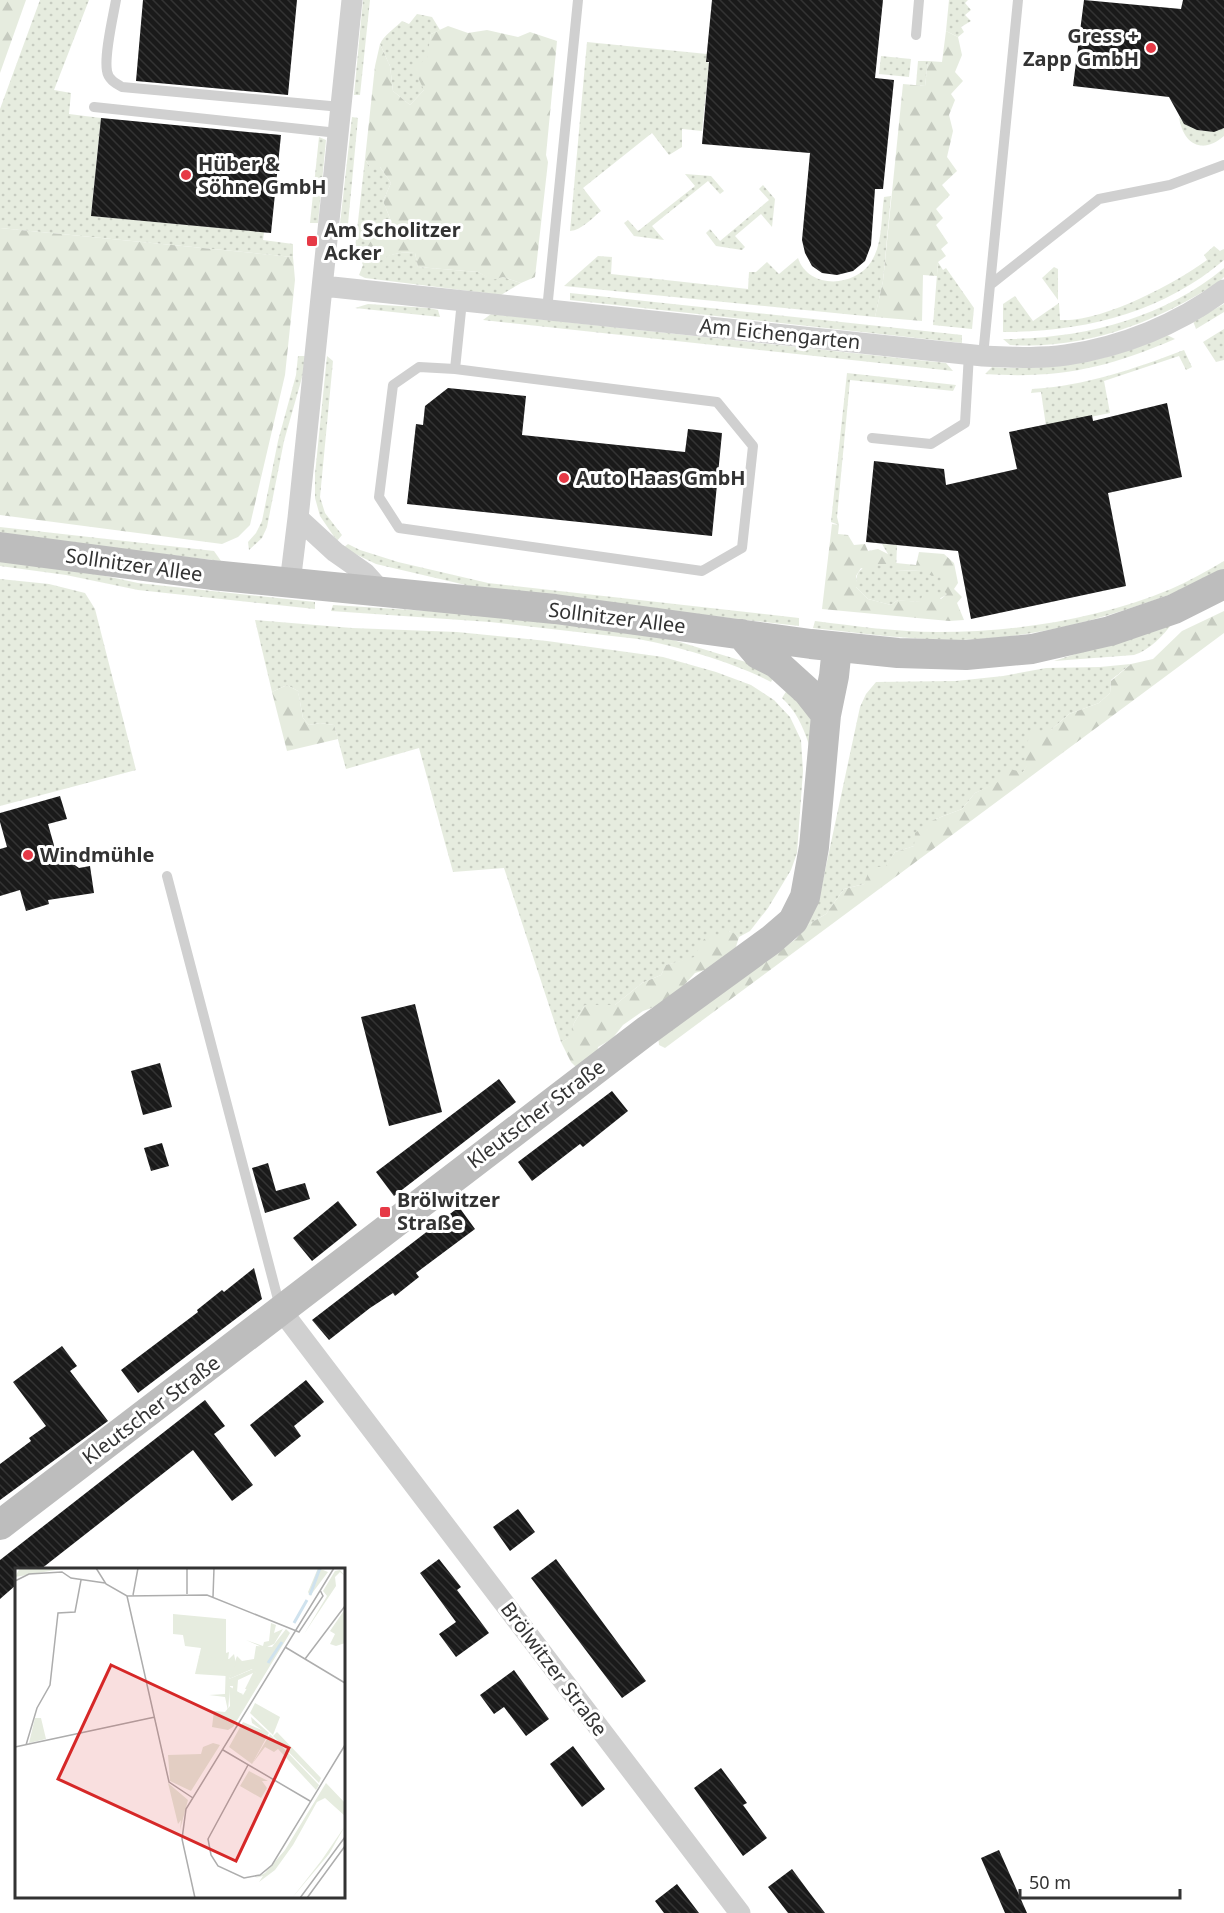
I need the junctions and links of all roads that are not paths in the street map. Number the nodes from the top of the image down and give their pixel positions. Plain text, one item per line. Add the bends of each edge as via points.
1 (116, 0) edge
2 (352, 0) edge
3 (578, 0) edge
4 (919, 0) edge
5 (1018, 0) edge
6 (915, 35) dead end
7 (94, 107) dead end
8 (341, 107) junction
9 (338, 133) junction
10 (1224, 165) edge
11 (990, 285) junction
12 (323, 286) junction
13 (1224, 290) edge
14 (462, 300) junction
15 (548, 310) junction
16 (976, 355) junction
17 (455, 369) junction
18 (872, 438) dead end
19 (298, 518) junction
20 (0, 547) edge
21 (290, 583) junction
22 (1224, 584) edge
23 (383, 592) junction
24 (741, 634) junction
25 (837, 647) junction
26 (826, 715) junction
27 (167, 876) dead end
28 (281, 1310) junction
29 (0, 1525) edge
30 (740, 1913) edge

1 - 8 lane via 106,72 112,82 122,87
2 - 8 street
3 - 15 lane
4 - 6 lane
5 - 11 lane
7 - 9 lane
8 - 9 street
9 - 12 street
10 - 11 lane via 1170,185 1099,199
11 - 16 lane
12 - 14 street, Am Eichengarten
12 - 19 street
13 - 16 street, Am Eichengarten via 1172,322 1118,343 1066,355
14 - 15 street, Am Eichengarten
14 - 17 lane
15 - 16 street, Am Eichengarten
16 - 18 lane via 965,423 931,444
17 - 17 lane via 419,367 393,385 379,497 399,528 702,571 742,548 753,446 717,402
19 - 21 street
19 - 23 street
20 - 21 street, Sollnitzer Allee
21 - 23 street, Sollnitzer Allee
22 - 25 street, Sollnitzer Allee via 1174,609 1110,631 1032,649 966,655
23 - 24 street, Sollnitzer Allee via 555,609
24 - 25 street, Sollnitzer Allee
24 - 26 street via 758,654 776,663 808,692
25 - 26 street, Kleutscher Straße
26 - 28 street, Kleutscher Straße via 814,847 805,897 793,921
27 - 28 lane
28 - 29 street, Kleutscher Straße
28 - 30 street, Brölwitzer Straße

